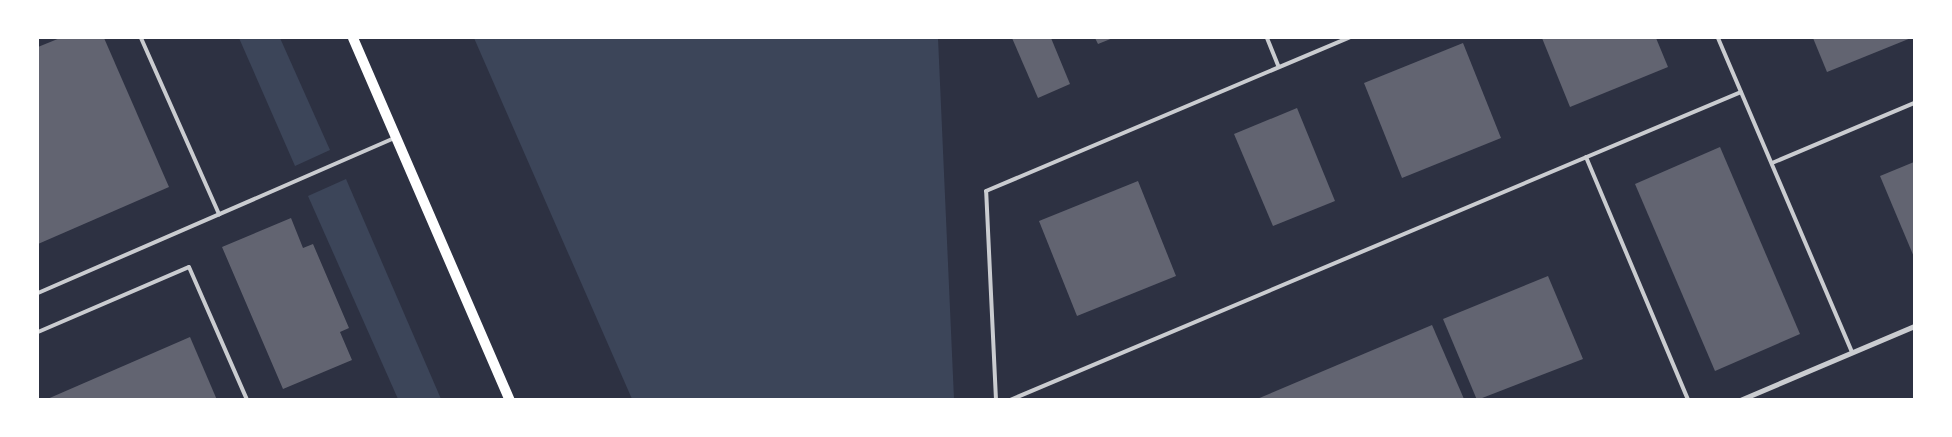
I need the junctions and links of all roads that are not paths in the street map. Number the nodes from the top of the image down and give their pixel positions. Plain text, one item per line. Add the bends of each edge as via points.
1 (141, 38) edge
2 (353, 38) edge
3 (1267, 38) edge
4 (1349, 38) edge
5 (1718, 38) edge
6 (1279, 67) junction
7 (1741, 92) junction
8 (1914, 103) edge
9 (396, 138) junction
10 (1586, 157) junction
11 (1772, 163) junction
12 (219, 214) junction
13 (38, 293) edge
14 (1914, 326) edge
15 (38, 332) edge
16 (1852, 352) junction
17 (247, 400) edge
18 (510, 400) edge
19 (996, 400) edge
20 (1010, 400) edge
21 (1688, 400) edge
22 (1740, 400) edge

1 - 12 lane
2 - 9 main road
3 - 6 lane
4 - 6 lane
5 - 7 lane
6 - 19 lane via 986,191
7 - 10 lane
7 - 11 lane
8 - 11 lane
9 - 12 lane
9 - 18 main road
10 - 20 lane
10 - 21 lane
11 - 16 lane
12 - 13 lane
14 - 16 street
15 - 17 lane via 189,266
16 - 22 street

